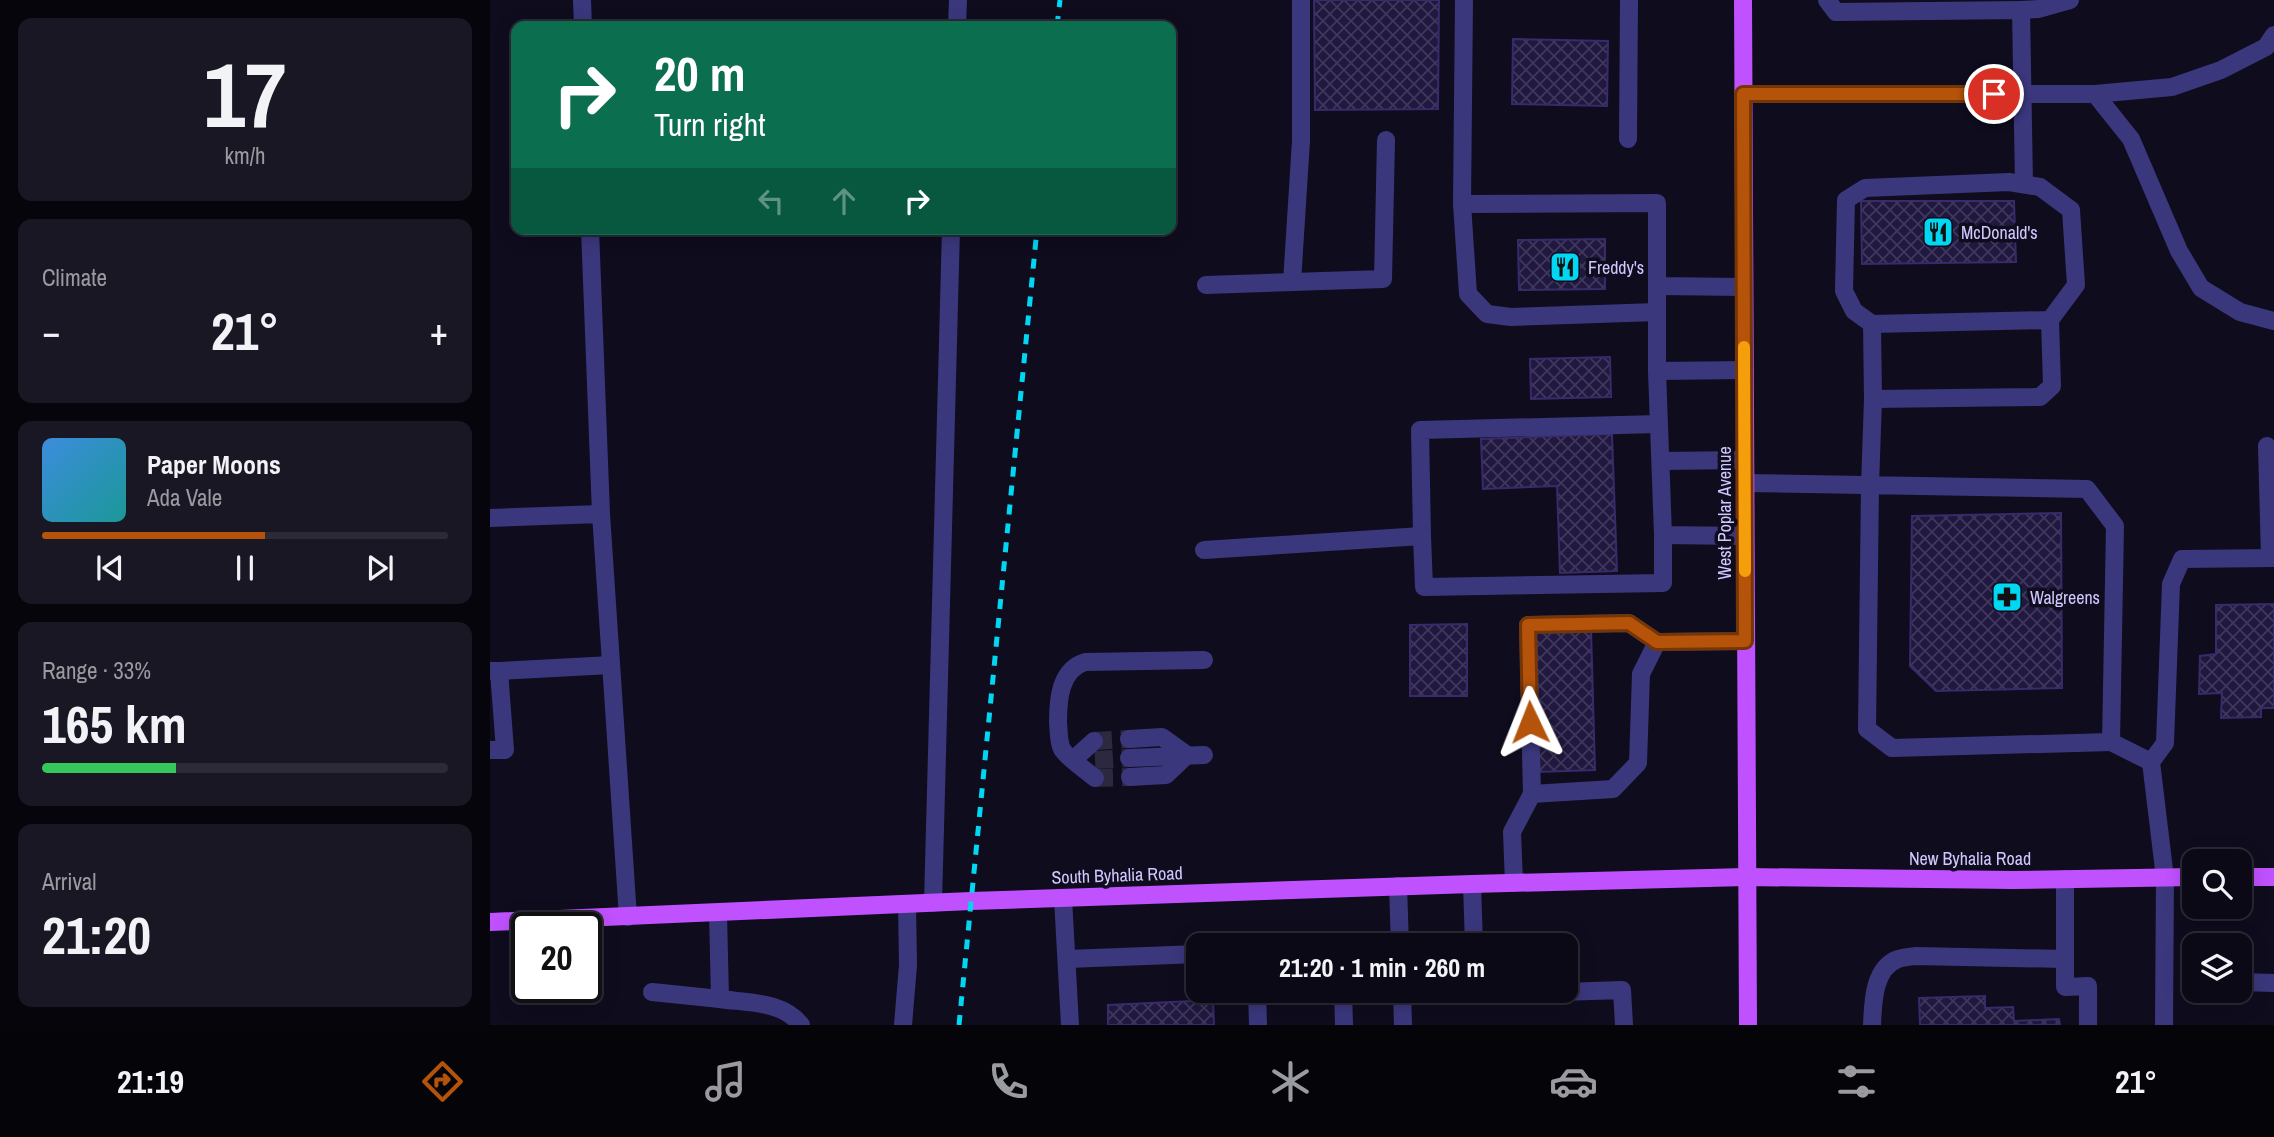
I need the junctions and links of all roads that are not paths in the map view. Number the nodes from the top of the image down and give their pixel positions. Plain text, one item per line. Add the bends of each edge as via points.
1 (582, 0) edge
2 (958, 0) edge
3 (1301, 0) edge
4 (1464, 0) edge
5 (1629, 0) edge
6 (1743, 0) edge
7 (1827, 0) edge
8 (2070, 0) edge
9 (2021, 10) junction
10 (583, 21) edge
11 (957, 21) edge
12 (2271, 43) edge
13 (1743, 94) junction
14 (2022, 94) junction
15 (2095, 94) junction
16 (1628, 139) dead end
17 (1386, 140) dead end
18 (2024, 184) junction
19 (1462, 204) junction
20 (590, 235) edge
21 (951, 235) edge
22 (1292, 282) junction
23 (1206, 285) dead end
24 (1657, 286) junction
25 (1744, 287) junction
26 (1657, 312) junction
27 (2050, 320) junction
28 (2274, 321) edge
29 (1872, 324) junction
30 (1745, 370) junction
31 (1657, 371) junction
32 (1873, 399) junction
33 (1659, 424) junction
34 (2267, 446) dead end
35 (1745, 460) junction
36 (1661, 461) junction
37 (1745, 483) junction
38 (1870, 486) junction
39 (601, 514) junction
40 (490, 518) edge
41 (1663, 535) junction
42 (1422, 536) junction
43 (1745, 536) junction
44 (1205, 550) dead end
45 (2272, 558) edge
46 (1745, 641) junction
47 (1657, 642) junction
48 (1204, 660) dead end
49 (611, 665) junction
50 (495, 671) edge
51 (1129, 739) tunnel mouth
52 (1094, 741) tunnel mouth
53 (2110, 741) junction
54 (490, 750) edge
55 (1195, 755) junction
56 (1129, 758) tunnel mouth
57 (1073, 760) junction
58 (2151, 762) junction
59 (1095, 769) tunnel mouth
60 (1130, 776) tunnel mouth
61 (1532, 794) junction
62 (1746, 877) junction
63 (2182, 877) edge
64 (2252, 877) edge
65 (2274, 877) edge
66 (2165, 878) junction
67 (2065, 879) junction
68 (1514, 883) junction
69 (1472, 884) junction
70 (1398, 886) junction
71 (1063, 898) junction
72 (933, 903) junction
73 (907, 904) junction
74 (718, 913) junction
75 (628, 917) junction
76 (490, 922) edge
77 (1400, 933) edge
78 (1474, 933) edge
79 (1186, 954) edge
80 (1066, 959) junction
81 (2065, 960) junction
82 (2252, 982) edge
83 (2274, 983) edge
84 (1578, 991) edge
85 (652, 992) dead end
86 (720, 999) junction
87 (1257, 1003) edge
88 (1343, 1003) edge
89 (1402, 1003) edge
90 (801, 1025) edge
91 (903, 1025) edge
92 (1070, 1025) edge
93 (1258, 1025) edge
94 (1344, 1025) edge
95 (1403, 1025) edge
96 (1624, 1025) edge
97 (1748, 1025) edge
98 (1872, 1025) edge
99 (2088, 1025) edge
100 (2165, 1025) edge

1 - 10 street
2 - 11 street
3 - 22 street via 1301,141
4 - 19 street
5 - 16 street
6 - 13 main road, West Poplar Avenue
7 - 9 street via 1836,12
8 - 9 street
9 - 14 street
12 - 15 street via 2221,70 2172,87
13 - 14 street
13 - 25 main road, West Poplar Avenue
14 - 15 street
14 - 18 street
15 - 28 street via 2130,139 2179,251 2201,288 2240,312
17 - 22 street via 1383,279
18 - 27 street via 2040,187 2071,210 2076,285
18 - 29 street via 1864,188 1846,200 1844,291 1854,311
19 - 24 street via 1657,203
19 - 26 street via 1468,294 1487,314
20 - 39 street
21 - 72 street
22 - 23 street
24 - 25 street
24 - 26 street
25 - 30 main road, West Poplar Avenue
26 - 31 street
27 - 29 street
27 - 32 street via 2052,386 2040,397
29 - 32 street
30 - 31 street
30 - 35 main road, West Poplar Avenue
31 - 33 street
32 - 38 street
33 - 36 street
33 - 42 street via 1420,429
34 - 45 street
35 - 36 street
35 - 37 main road, West Poplar Avenue
36 - 41 street
37 - 38 street
37 - 43 main road, West Poplar Avenue
38 - 53 street via 2087,489 2115,526
38 - 53 street via 1867,729 1892,748
39 - 40 street
39 - 49 street
41 - 42 street via 1663,583 1424,587
41 - 43 street
42 - 44 street
43 - 46 main road, West Poplar Avenue
45 - 58 street via 2182,559 2171,584 2165,743
46 - 47 street
46 - 62 main road, West Poplar Avenue
47 - 61 street via 1641,674 1638,763 1613,789
47 - 61 street via 1629,623 1528,625
48 - 57 street via 1076,665 1063,683 1058,703 1059,740 1063,752
49 - 50 street
49 - 75 street
50 - 54 street via 505,750
51 - 55 street via 1162,737
52 - 57 street
53 - 58 street
55 - 56 street
55 - 60 street via 1166,775
57 - 59 street
58 - 66 street
61 - 68 street via 1512,832
62 - 67 main road, New Byhalia Road
62 - 68 main road, South Byhalia Road
62 - 97 main road, West Poplar Avenue
63 - 66 main road, New Byhalia Road
64 - 65 main road
66 - 67 main road, New Byhalia Road
66 - 100 street
67 - 81 street
68 - 69 main road, South Byhalia Road
69 - 70 main road, South Byhalia Road
69 - 78 street
70 - 71 main road, South Byhalia Road
70 - 77 street
71 - 72 main road, South Byhalia Road
71 - 80 street
72 - 73 main road, South Byhalia Road
73 - 74 main road, South Byhalia Road
73 - 91 street
74 - 75 main road, South Byhalia Road
74 - 86 street
75 - 76 main road, South Byhalia Road
79 - 80 street
80 - 92 street
81 - 98 street via 1896,959 1882,972 1873,993
81 - 99 street via 2065,987 2088,986
82 - 83 street
84 - 96 street via 1622,990
85 - 86 street
86 - 90 street via 786,1010
87 - 93 street
88 - 94 street
89 - 95 street

